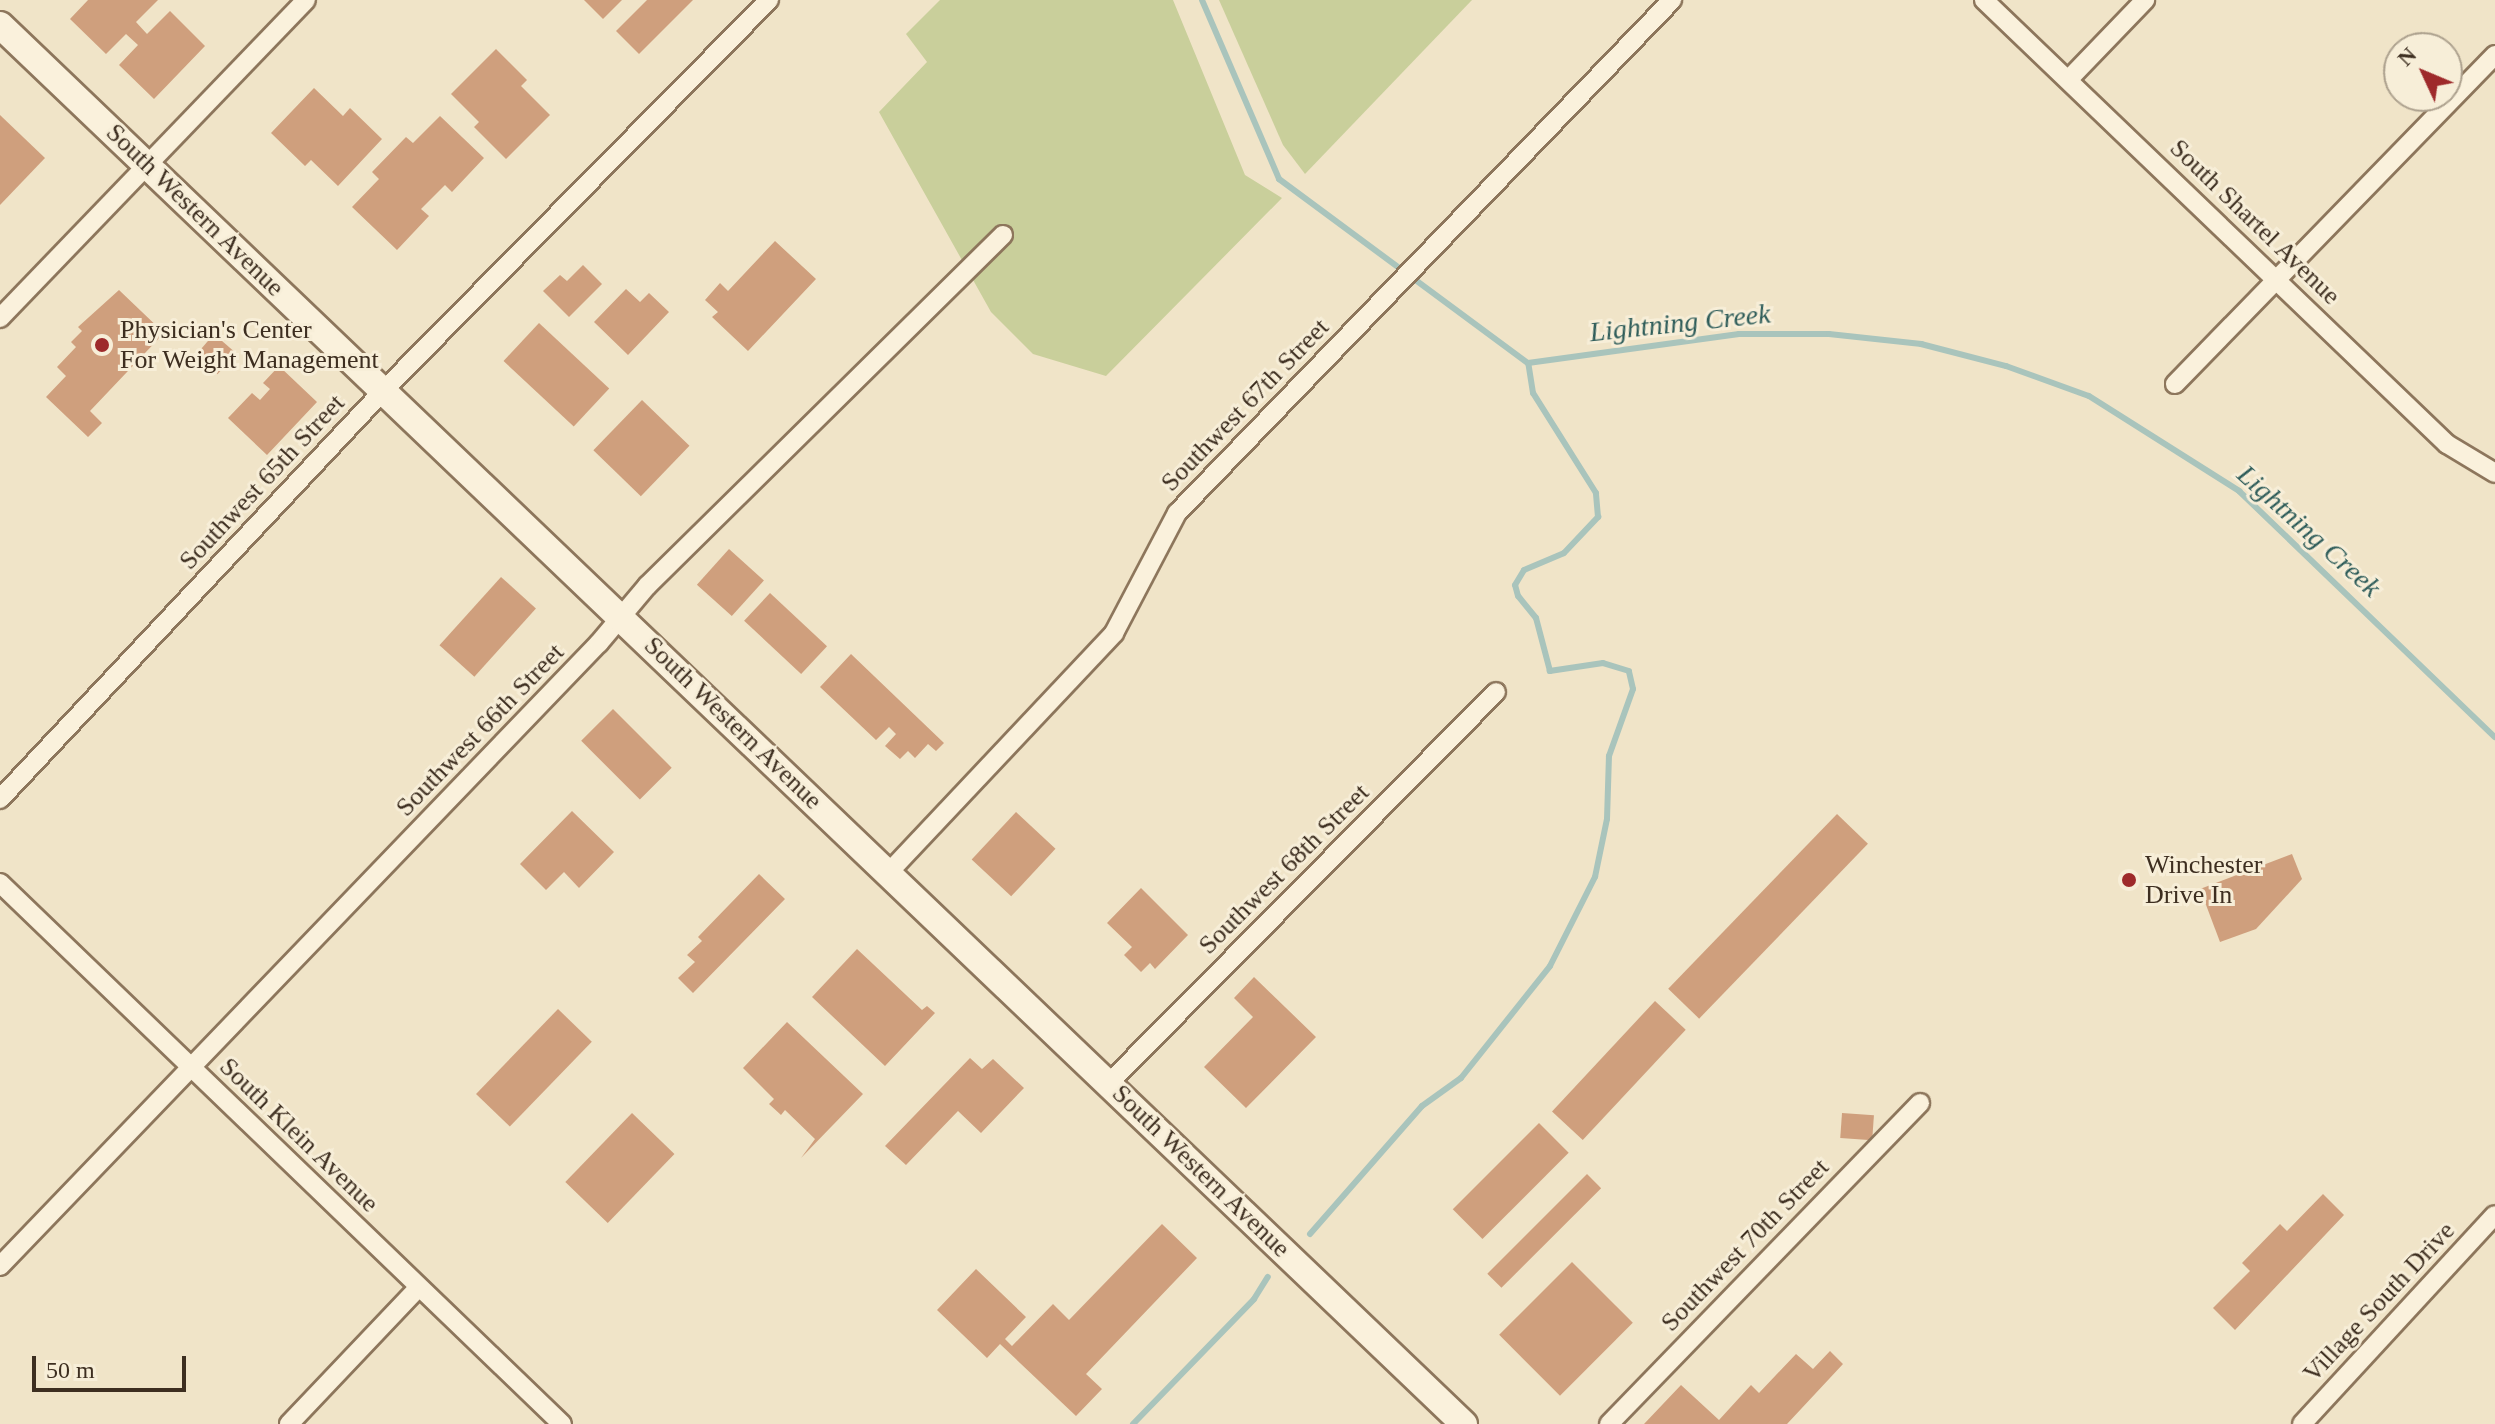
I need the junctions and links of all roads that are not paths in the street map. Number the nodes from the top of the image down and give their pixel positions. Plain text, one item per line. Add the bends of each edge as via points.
1 (306, 0) edge
2 (769, 0) edge
3 (1672, 0) edge
4 (1984, 0) edge
5 (2145, 0) edge
6 (0, 25) edge
7 (2495, 55) edge
8 (2069, 79) junction
9 (147, 164) junction
10 (1003, 235) dead end
11 (2279, 282) junction
12 (0, 318) edge
13 (2175, 384) dead end
14 (384, 390) junction
15 (2495, 473) edge
16 (621, 616) junction
17 (1496, 692) dead end
18 (0, 799) edge
19 (890, 871) junction
20 (0, 883) edge
21 (193, 1068) junction
22 (1109, 1083) junction
23 (1920, 1103) dead end
24 (2495, 1215) edge
25 (0, 1266) edge
26 (418, 1288) junction
27 (289, 1424) edge
28 (562, 1424) edge
29 (1464, 1424) edge
30 (1609, 1424) edge
31 (2302, 1424) edge

1 - 9 street
2 - 14 street, Southwest 65th Street
3 - 19 street, Southwest 67th Street via 1177,513 1114,633
4 - 8 street, South Shartel Avenue
5 - 8 street
6 - 9 main road, South Western Avenue
7 - 11 street
8 - 11 street, South Shartel Avenue
9 - 12 street
9 - 14 main road, South Western Avenue
10 - 16 street, Southwest 66th Street
11 - 13 street
11 - 15 street, South Shartel Avenue via 2447,444
14 - 16 main road, South Western Avenue
14 - 18 street, Southwest 65th Street
16 - 19 main road, South Western Avenue
16 - 21 street, Southwest 66th Street
17 - 22 street, Southwest 68th Street
19 - 22 main road, South Western Avenue
20 - 21 street, South Klein Avenue
21 - 25 street, Southwest 66th Street
21 - 26 street, South Klein Avenue
22 - 29 main road, South Western Avenue
23 - 30 street, Southwest 70th Street
24 - 31 street, Village South Drive
26 - 27 street
26 - 28 street, South Klein Avenue

